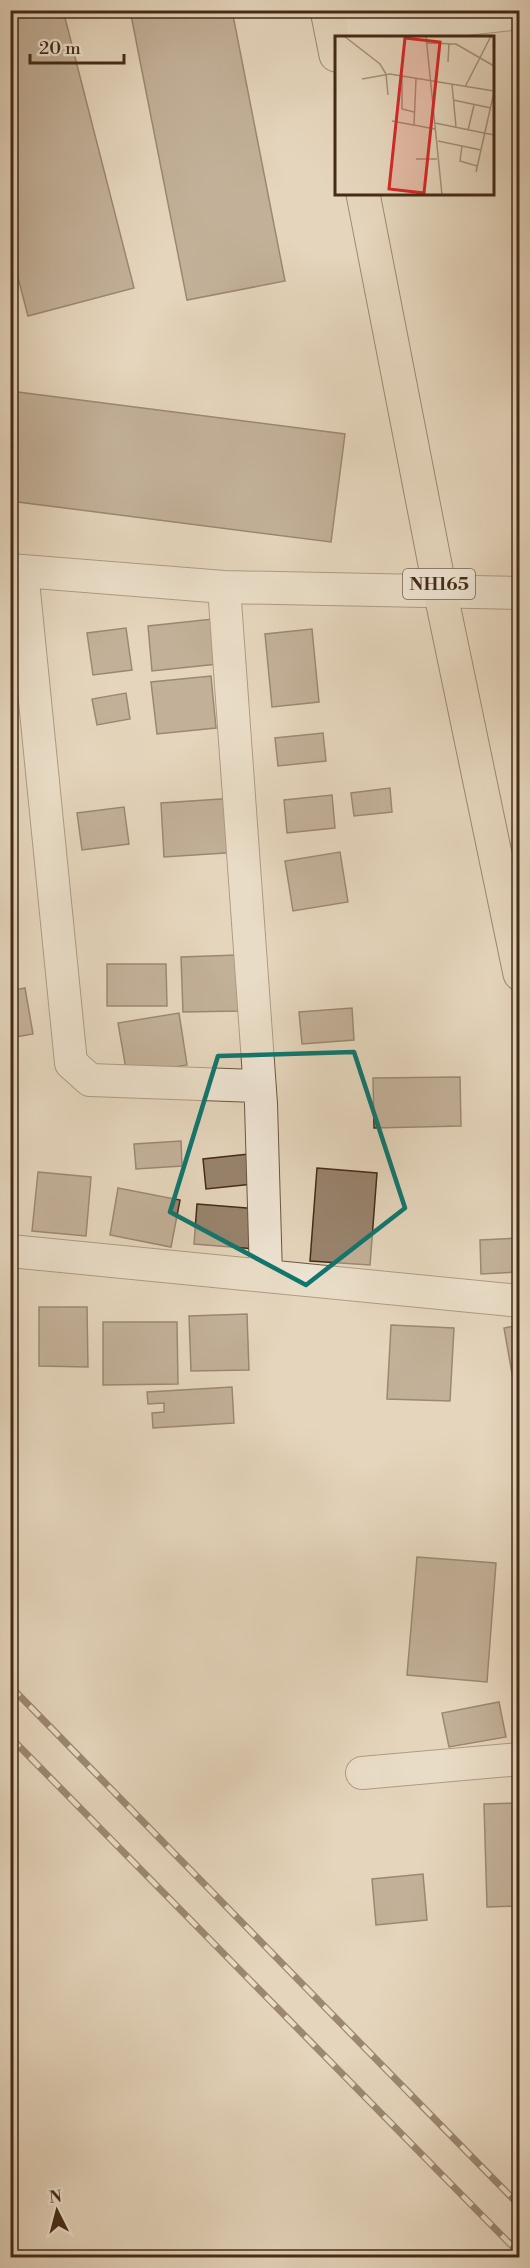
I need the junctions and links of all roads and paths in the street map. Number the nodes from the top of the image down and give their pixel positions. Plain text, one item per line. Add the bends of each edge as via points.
1 (519, 13) edge
2 (332, 33) edge
3 (363, 195) edge
4 (16, 571) edge
5 (224, 588) junction
6 (440, 590) junction
7 (519, 592) edge
8 (519, 974) edge
9 (259, 1086) junction
10 (10, 1251) edge
11 (266, 1275) junction
12 (519, 1301) edge
13 (519, 1760) edge
14 (362, 1773) dead end

1 - 2 street
3 - 6 highway, NH165
4 - 5 street
4 - 9 street via 71,1063 90,1080
5 - 6 street
5 - 9 street
6 - 7 street
6 - 8 highway, NH165
9 - 11 street
10 - 11 street
11 - 12 street
13 - 14 street

